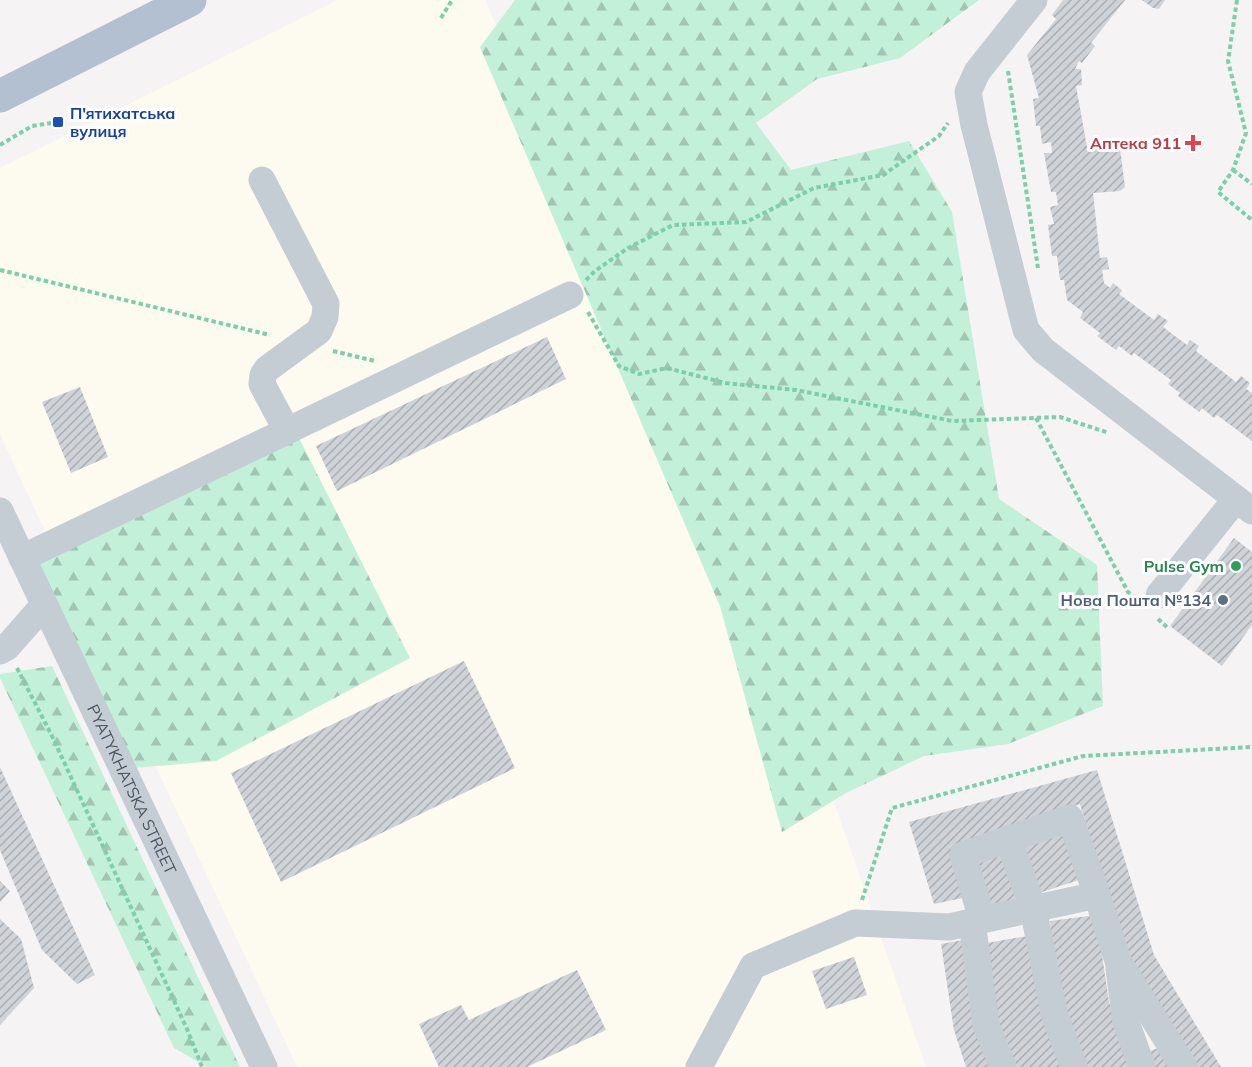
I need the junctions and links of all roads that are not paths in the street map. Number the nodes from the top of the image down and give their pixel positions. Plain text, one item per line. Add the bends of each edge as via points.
1 (190, 0) edge
2 (1034, 0) edge
3 (0, 96) edge
4 (262, 180) dead end
5 (570, 295) road end
6 (287, 431) junction
7 (1244, 505) edge
8 (0, 511) edge
9 (22, 558) junction
10 (1149, 603) road end
11 (44, 605) junction
12 (4, 649) edge
13 (1008, 839) junction
14 (1097, 895) junction
15 (1033, 908) junction
16 (977, 921) junction
17 (1118, 962) junction
18 (264, 1067) edge
19 (699, 1067) edge
20 (1003, 1067) edge
21 (1074, 1067) edge
22 (1142, 1067) edge
23 (1184, 1067) edge

1 - 3 main road
2 - 7 street via 977,72 969,92 1026,330 1043,350
4 - 6 street via 326,304 319,331 263,375 262,384
5 - 6 street
6 - 9 street
7 - 10 street
8 - 9 street, PYATYKHATSKA STREET
9 - 11 street, PYATYKHATSKA STREET
11 - 12 street
11 - 18 street, PYATYKHATSKA STREET
13 - 14 street via 1070,818
13 - 15 street
13 - 16 street via 963,855
14 - 15 street
14 - 17 street
15 - 16 street
15 - 21 street via 1054,1013
16 - 19 street via 949,927 855,923 753,966
16 - 20 street via 986,1024
17 - 22 street via 1126,1022
17 - 23 street

